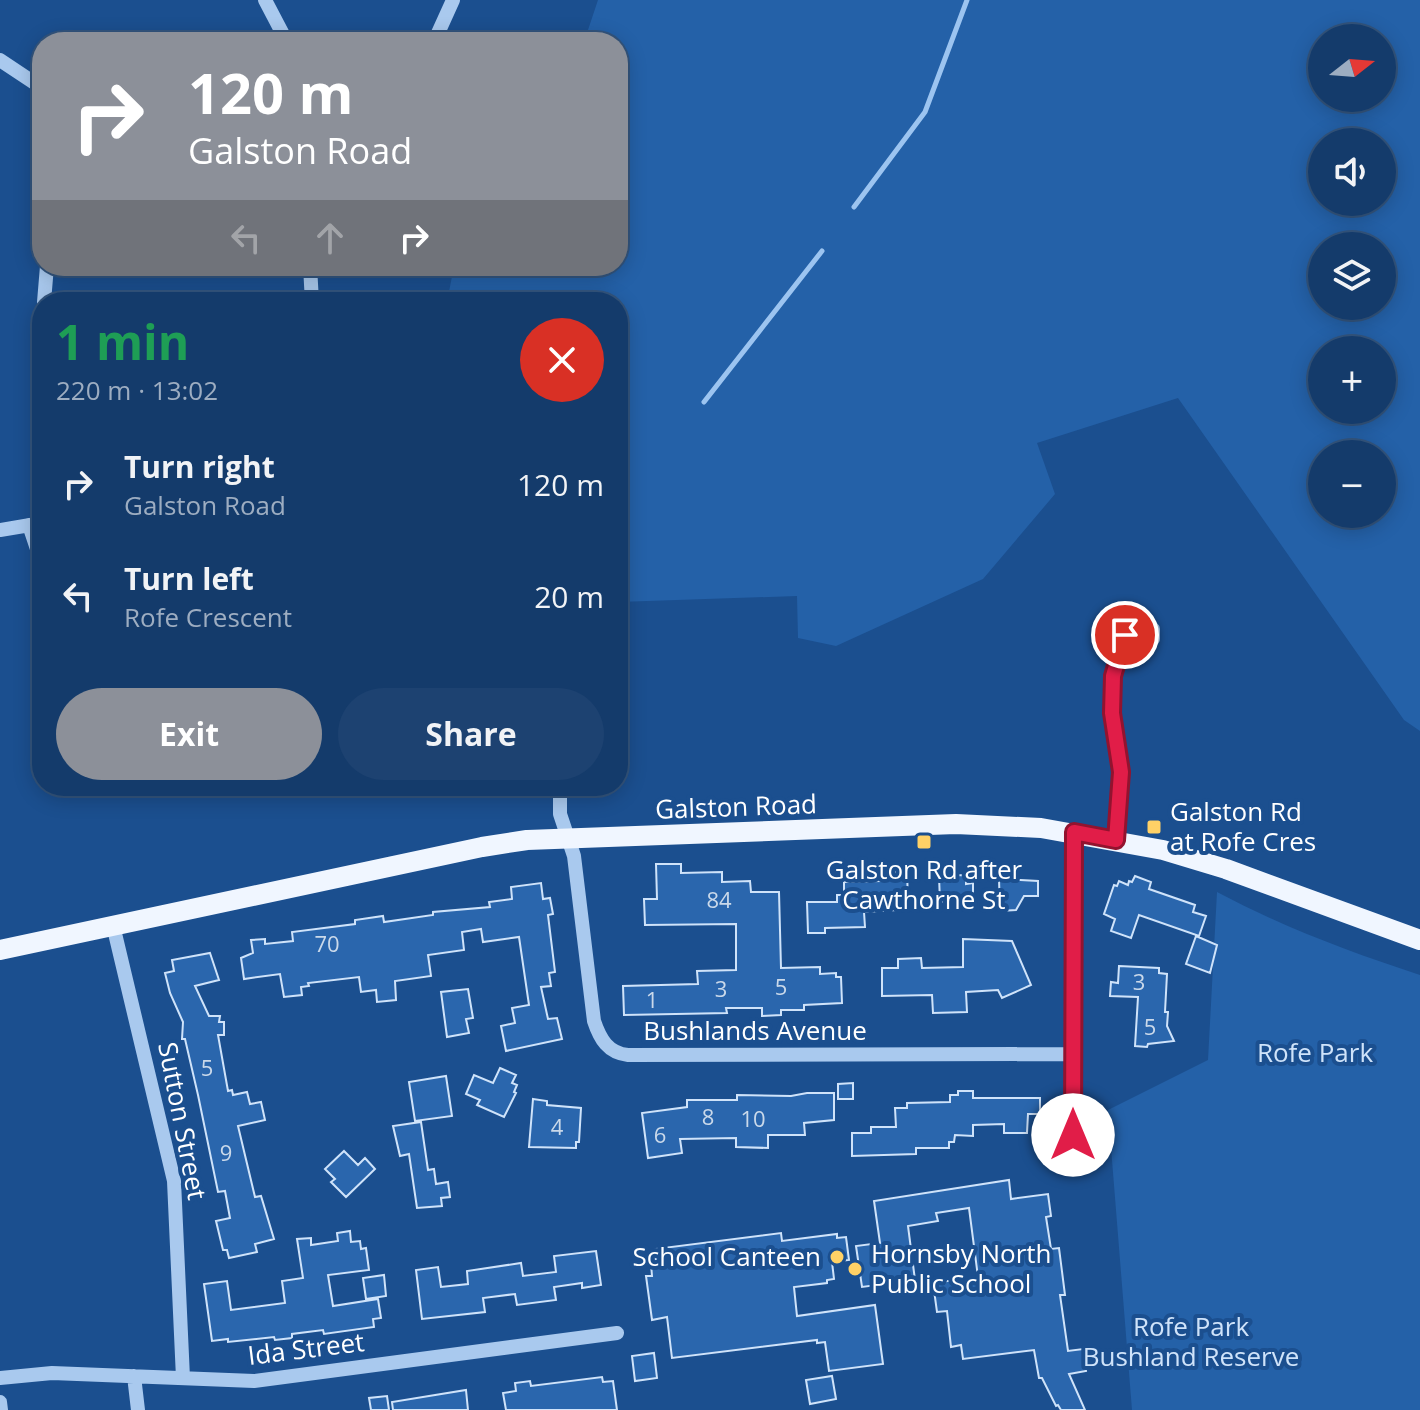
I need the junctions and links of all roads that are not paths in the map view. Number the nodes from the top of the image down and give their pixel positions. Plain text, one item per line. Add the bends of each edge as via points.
1 (265, 0) edge
2 (453, 0) edge
3 (282, 32) edge
4 (439, 32) edge
5 (0, 60) edge
6 (32, 81) edge
7 (32, 525) edge
8 (0, 530) edge
9 (1122, 651) dead end
10 (560, 796) edge
11 (1074, 832) junction
12 (569, 837) junction
13 (1116, 840) junction
14 (113, 925) junction
15 (1420, 940) edge
16 (0, 950) edge
17 (1072, 1054) junction
18 (1073, 1135) dead end
19 (617, 1333) dead end
20 (134, 1376) junction
21 (0, 1378) edge
22 (183, 1378) junction
23 (0, 1402) edge
24 (1, 1410) edge
25 (138, 1410) edge

1 - 3 street
2 - 4 street
5 - 6 street
7 - 8 street
9 - 13 street via 1113,676 1112,713 1121,772
10 - 12 street
11 - 12 main road, Galston Road via 956,824
11 - 13 main road, Galston Road
11 - 17 street
12 - 14 main road, Galston Road via 482,847
12 - 17 street, Bushlands Avenue via 594,1021 613,1052
13 - 15 main road, Galston Road via 1226,869
14 - 16 main road, Galston Road
14 - 22 street, Sutton Street via 174,1181
17 - 18 street
19 - 22 street, Ida Street via 254,1381
20 - 21 street, Ida Street via 52,1373
20 - 22 street, Ida Street
20 - 25 street
23 - 24 street

